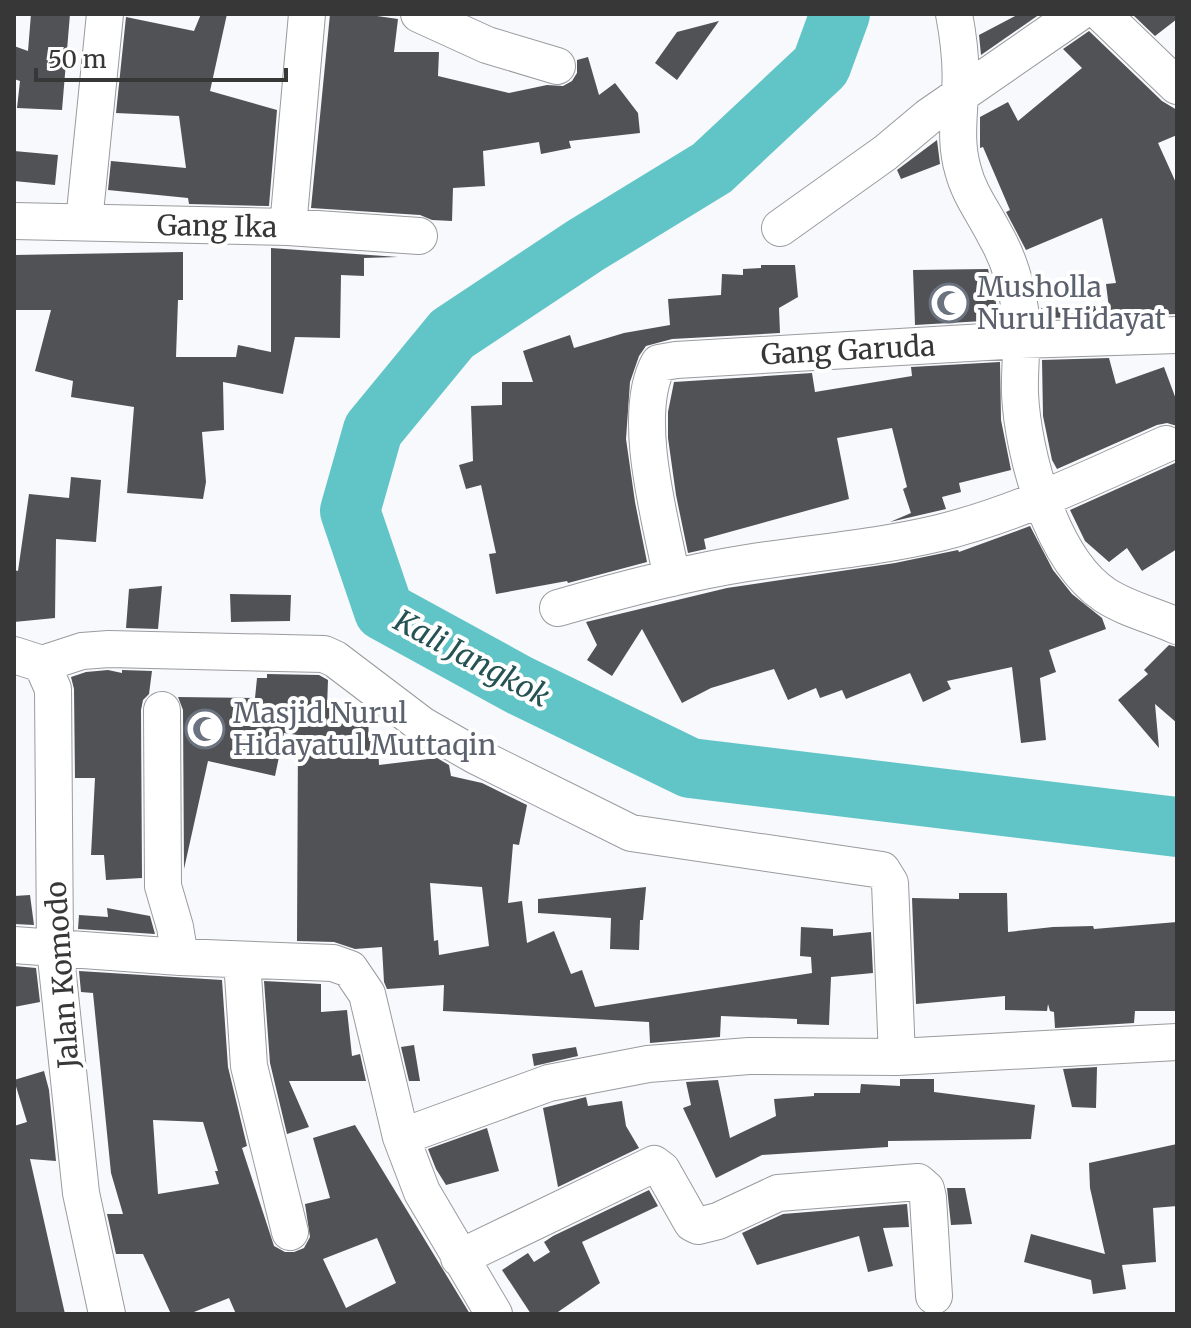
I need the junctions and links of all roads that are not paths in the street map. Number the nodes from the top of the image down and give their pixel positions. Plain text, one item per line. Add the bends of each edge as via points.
1 (105, 14) edge
2 (307, 14) edge
3 (954, 14) edge
4 (1077, 14) edge
5 (1102, 14) edge
6 (436, 18) edge
7 (557, 66) dead end
8 (1177, 86) edge
9 (960, 96) junction
10 (14, 221) edge
11 (84, 222) junction
12 (288, 227) junction
13 (780, 228) dead end
14 (419, 236) dead end
15 (1177, 335) edge
16 (1020, 340) junction
17 (1166, 444) dead end
18 (1043, 499) junction
19 (672, 578) junction
20 (558, 608) dead end
21 (1177, 626) edge
22 (28, 659) edge
23 (162, 710) dead end
24 (14, 945) edge
25 (55, 948) junction
26 (180, 957) junction
27 (242, 960) junction
28 (1177, 1042) edge
29 (897, 1057) junction
30 (401, 1137) junction
31 (290, 1232) dead end
32 (459, 1258) junction
33 (934, 1296) dead end
34 (107, 1314) edge
35 (494, 1314) edge

1 - 11 street
2 - 12 street
3 - 9 street
4 - 9 street
5 - 8 street
6 - 7 street via 487,45
9 - 13 street
9 - 16 street via 958,148 963,171 1007,260 1020,312
10 - 11 street, Gang Ika
11 - 12 street, Gang Ika
12 - 14 street, Gang Ika
15 - 16 street, Gang Garuda
16 - 18 street via 1023,426
16 - 19 street, Gang Garuda via 659,363 651,376 648,449
17 - 18 street
18 - 19 street via 941,533
18 - 21 street via 1056,533 1087,579 1105,595
19 - 20 street
22 - 25 street, Jalan Komodo via 53,689
22 - 29 street via 109,649 324,654 435,733 631,833 882,870 890,883
23 - 26 street via 163,886
24 - 25 street
25 - 26 street
25 - 34 street, Jalan Komodo via 81,1193
26 - 27 street
27 - 30 street via 333,963 350,969 367,994
27 - 31 street via 249,1066
28 - 29 street
29 - 30 street via 711,1058 599,1071 549,1083
30 - 32 street via 422,1192
32 - 33 street via 654,1164 698,1226 778,1193 918,1182 928,1198
32 - 35 street

